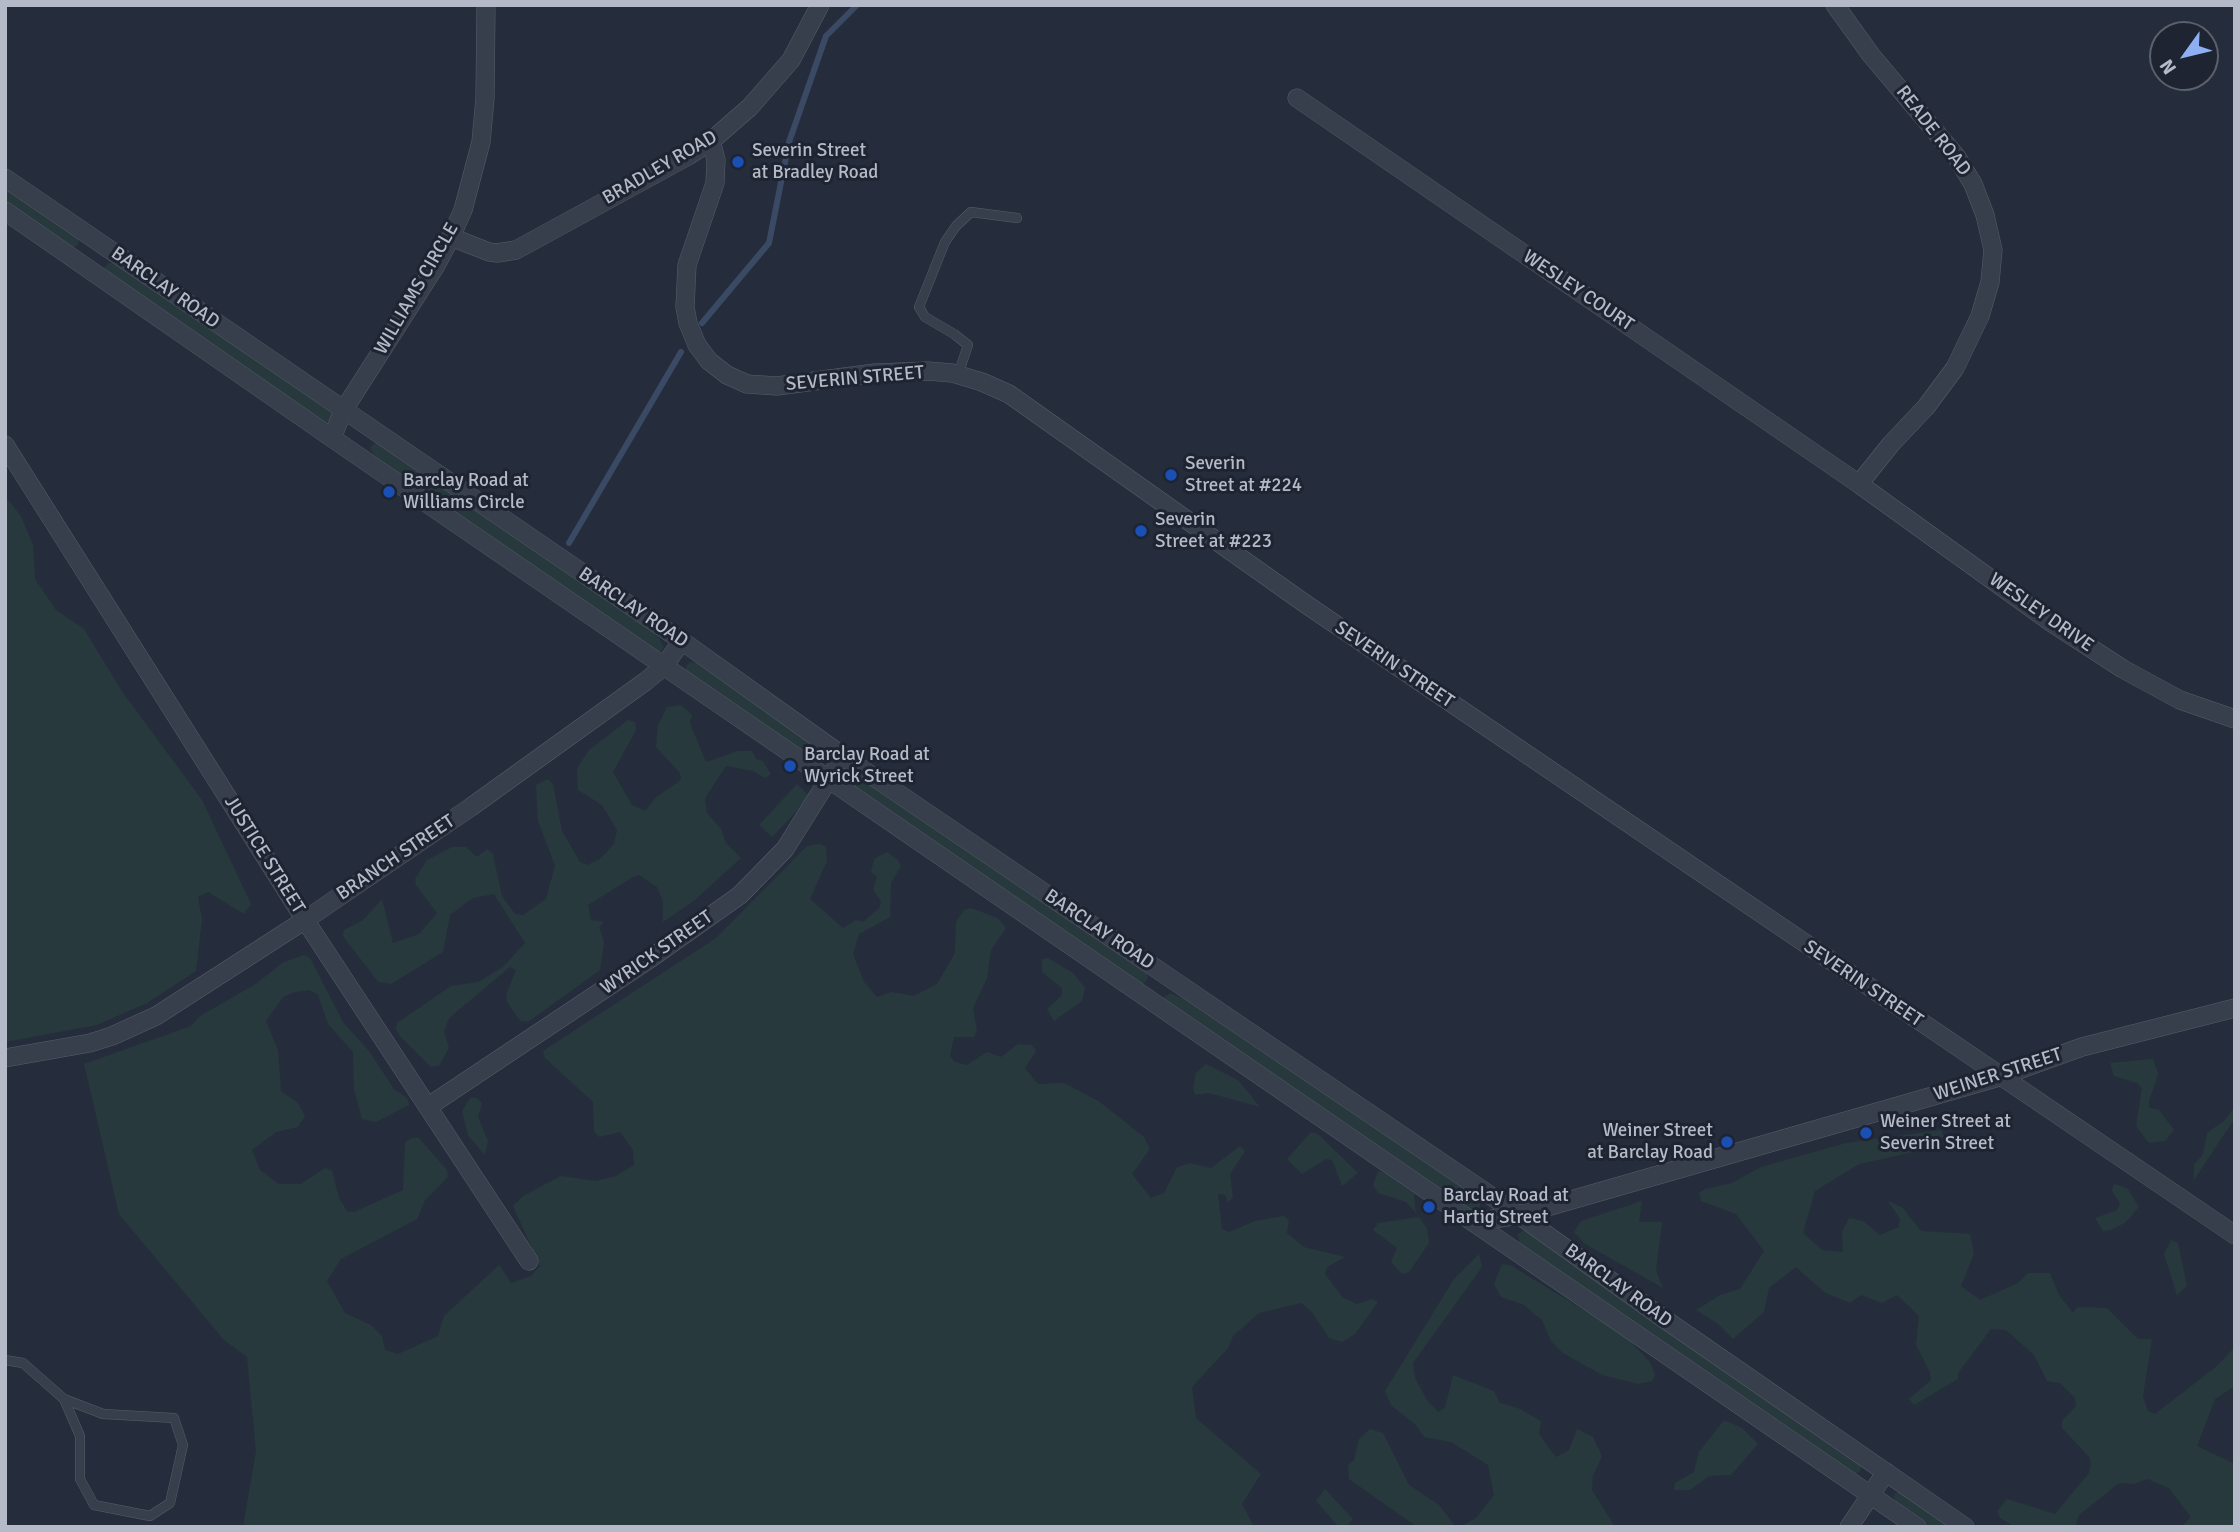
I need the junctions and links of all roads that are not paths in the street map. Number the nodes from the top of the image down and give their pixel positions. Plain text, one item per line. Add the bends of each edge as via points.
1 (486, 5) edge
2 (820, 5) edge
3 (1835, 5) edge
4 (1297, 98) dead end
5 (711, 141) junction
6 (5, 178) edge
7 (5, 211) edge
8 (1017, 218) dead end
9 (451, 237) junction
10 (99, 243) junction
11 (83, 265) junction
12 (958, 375) junction
13 (343, 411) junction
14 (332, 438) junction
15 (5, 444) edge
16 (1859, 484) junction
17 (682, 641) junction
18 (664, 666) junction
19 (2235, 719) edge
20 (843, 756) junction
21 (829, 779) junction
22 (305, 920) junction
23 (1166, 975) junction
24 (1149, 999) junction
25 (2235, 1008) edge
26 (5, 1058) edge
27 (2000, 1077) junction
28 (429, 1106) junction
29 (1519, 1215) junction
30 (1473, 1222) junction
31 (2235, 1236) edge
32 (529, 1261) dead end
33 (5, 1360) edge
34 (64, 1399) junction
35 (1885, 1472) junction
36 (1870, 1494) junction
37 (1849, 1527) edge
38 (1917, 1527) edge
39 (1965, 1527) edge

1 - 9 street, WILLIAMS CIRCLE via 481,142
2 - 5 street, BRADLEY ROAD via 791,60 750,107
3 - 16 street, READE ROAD via 1956,156 1973,184 1993,250 1980,316 1955,368
4 - 16 street, WESLEY COURT
5 - 9 street, BRADLEY ROAD via 516,250 489,252
5 - 12 street, SEVERIN STREET via 715,183 687,265 684,293 692,334 709,361 736,380 758,386 902,371
6 - 10 street, BARCLAY ROAD
7 - 11 street, BARCLAY ROAD
8 - 12 lane via 971,212 945,242 919,307 925,317 968,345
9 - 13 street, WILLIAMS CIRCLE
10 - 11 street, BARCLAY ROAD
10 - 13 street, BARCLAY ROAD
11 - 14 street, BARCLAY ROAD
12 - 27 street, SEVERIN STREET via 1009,394 1035,411 1307,605
13 - 14 street, WILLIAMS CIRCLE
13 - 17 street, BARCLAY ROAD
14 - 18 street, BARCLAY ROAD
15 - 22 street, JUSTICE STREET
16 - 19 street, WESLEY DRIVE via 2113,663 2180,700
17 - 18 street, BRANCH STREET
17 - 20 street, BARCLAY ROAD
18 - 21 street, BARCLAY ROAD
18 - 22 street, BRANCH STREET via 471,807
20 - 21 street, WYRICK STREET
20 - 23 street, BARCLAY ROAD
21 - 24 street, BARCLAY ROAD
21 - 28 street, WYRICK STREET via 785,849 740,895
22 - 26 street, BRANCH STREET via 134,1027 89,1043
22 - 28 street, JUSTICE STREET
23 - 24 street, BARCLAY ROAD
23 - 29 street, BARCLAY ROAD
24 - 30 street, BARCLAY ROAD
25 - 27 street, WEINER STREET via 2082,1047
27 - 29 street, WEINER STREET
27 - 31 street, SEVERIN STREET
28 - 32 street, JUSTICE STREET
29 - 30 street, WEINER STREET
29 - 35 street, BARCLAY ROAD
30 - 36 street, BARCLAY ROAD
33 - 34 lane via 23,1363
34 - 34 lane via 103,1414 174,1418 183,1445 170,1503 150,1517 93,1505 80,1479 80,1436
35 - 36 street
35 - 39 street, BARCLAY ROAD
36 - 37 street
36 - 38 street, BARCLAY ROAD

